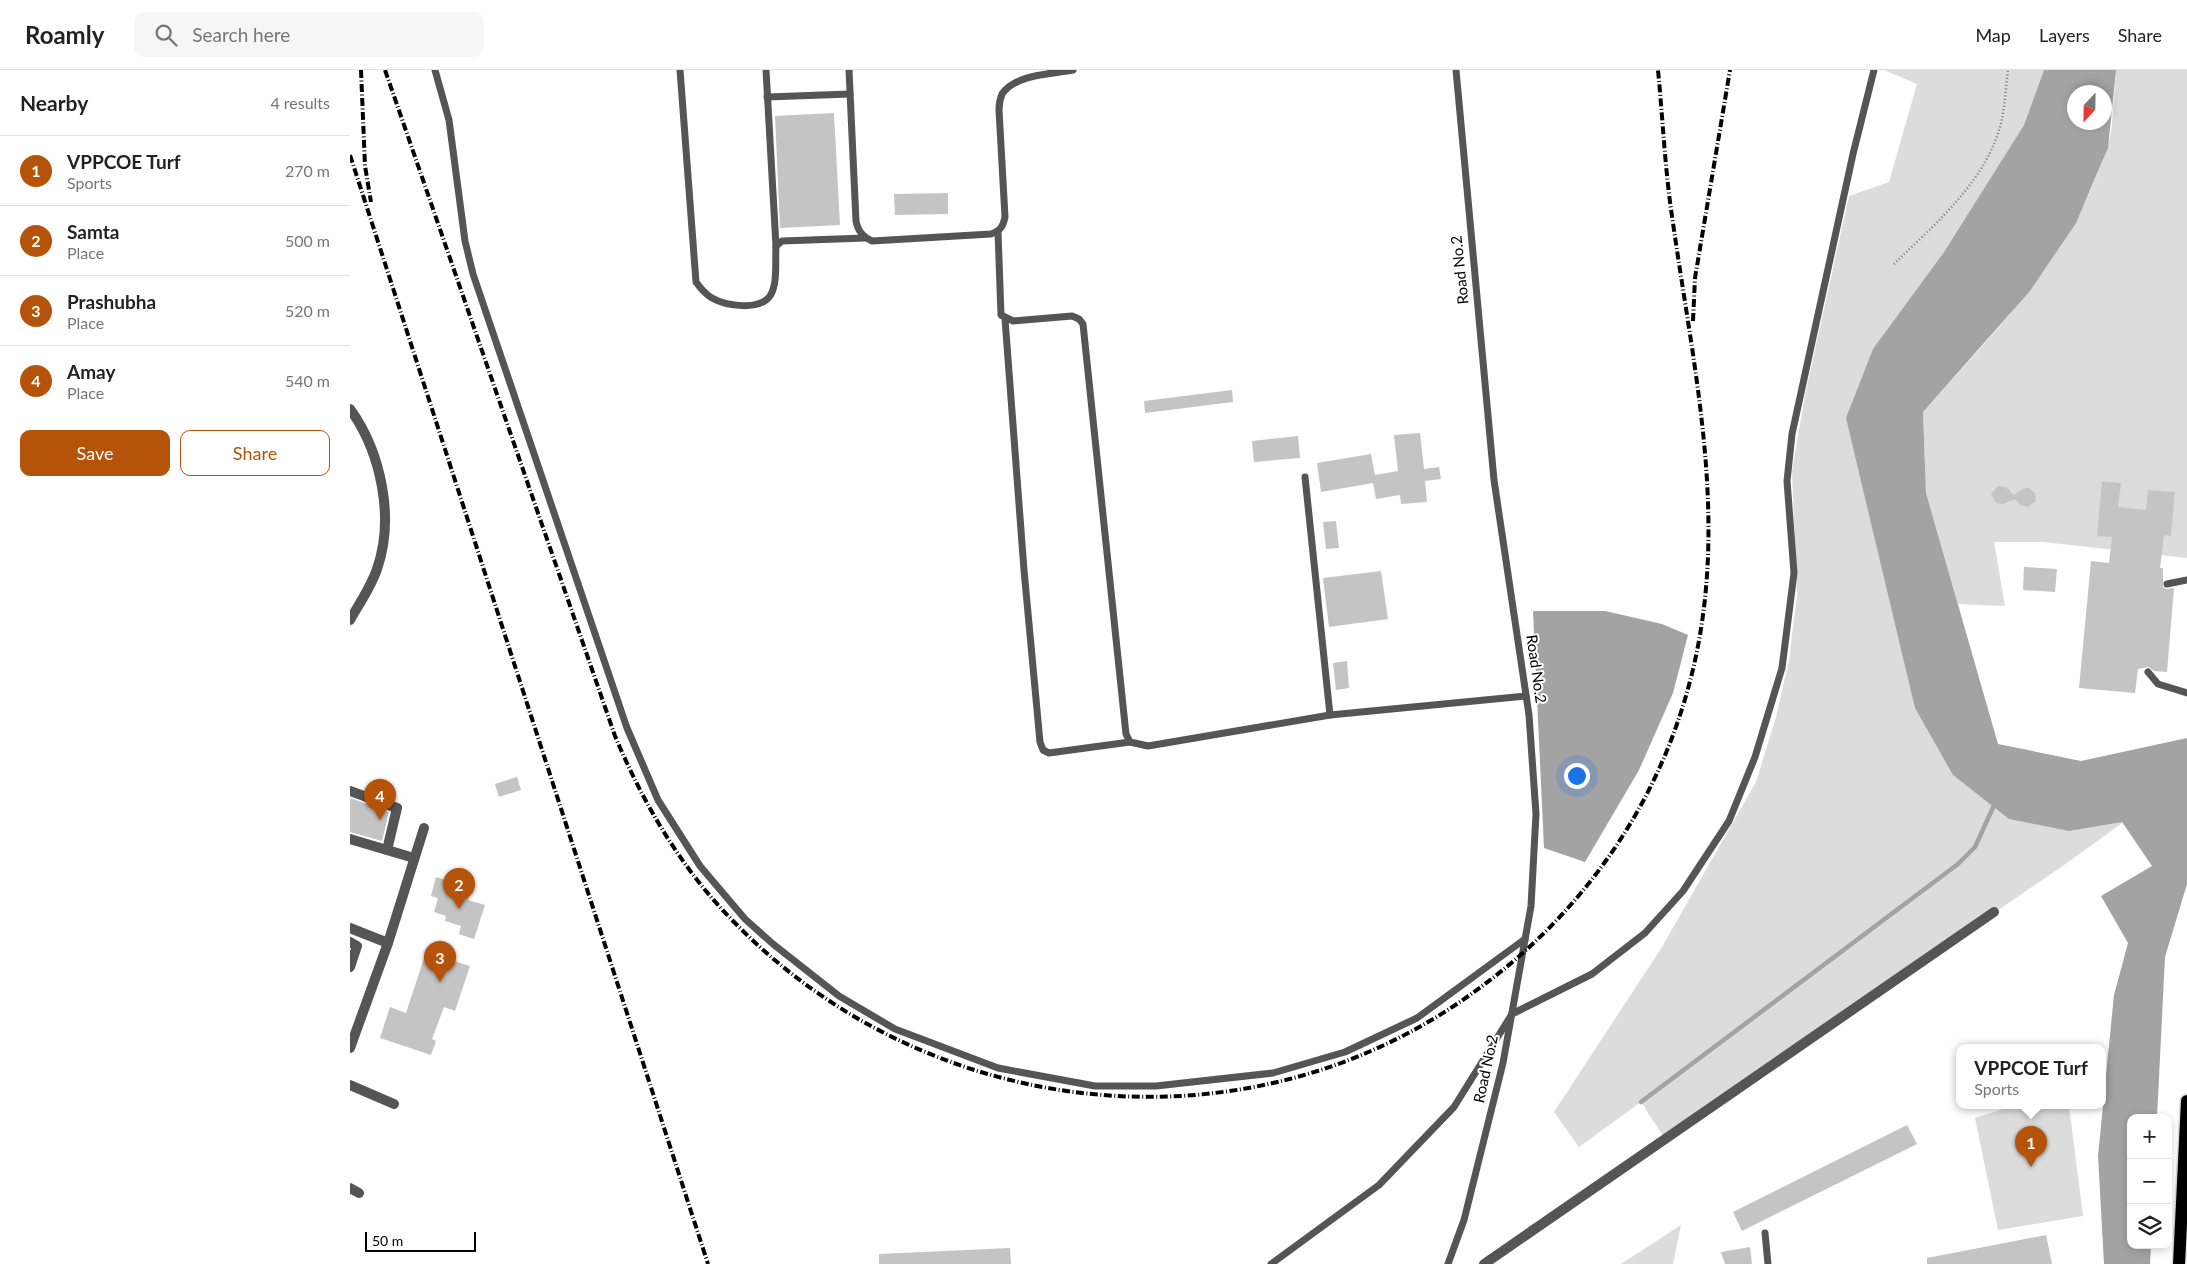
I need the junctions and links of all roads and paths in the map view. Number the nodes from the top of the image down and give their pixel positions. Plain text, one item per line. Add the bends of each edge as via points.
1 (435, 70) edge
2 (680, 70) edge
3 (766, 70) edge
4 (849, 70) edge
5 (1074, 70) edge
6 (1456, 70) edge
7 (1874, 70) edge
8 (2008, 70) edge
9 (850, 94) junction
10 (767, 97) junction
11 (998, 232) junction
12 (865, 238) junction
13 (776, 246) junction
14 (1894, 264) dead end
15 (1005, 319) junction
16 (350, 409) edge
17 (1305, 477) dead end
18 (2187, 580) edge
19 (2167, 584) dead end
20 (350, 620) edge
21 (2148, 672) dead end
22 (2187, 693) edge
23 (1526, 696) junction
24 (1330, 715) junction
25 (1130, 742) junction
26 (350, 791) edge
27 (424, 828) dead end
28 (350, 839) edge
29 (387, 850) junction
30 (414, 858) junction
31 (1994, 912) dead end
32 (350, 928) edge
33 (1525, 939) junction
34 (350, 942) edge
35 (388, 943) junction
36 (350, 967) edge
37 (1512, 1014) junction
38 (350, 1048) edge
39 (350, 1085) edge
40 (2187, 1101) edge
41 (394, 1104) dead end
42 (1765, 1233) dead end
43 (1271, 1264) edge
44 (1448, 1264) edge
45 (1484, 1264) edge
46 (1768, 1264) edge
47 (2179, 1264) edge

1 - 33 lane via 449,120 465,241 473,274 627,728 658,800 700,866 745,919 772,944 840,996 895,1029 998,1068 1095,1086 1156,1086 1273,1073 1345,1052 1417,1018
2 - 13 lane via 696,282 702,291 725,304 760,304 770,296 774,287
3 - 10 lane
4 - 9 lane
5 - 11 lane via 1028,78 1002,94 998,110 1005,218
6 - 23 lane, Road No.2 via 1494,480
7 - 37 lane via 1792,434 1787,480 1794,573 1782,668 1755,757 1729,821 1683,891 1645,933 1592,974
8 - 14 path via 2002,120 1986,161 1955,203
9 - 10 lane
9 - 12 lane via 856,221 858,231
10 - 13 lane
11 - 12 lane via 872,241
11 - 15 lane via 999,311
12 - 13 lane via 782,241
15 - 25 lane via 1072,316 1083,324 1126,734
15 - 25 lane via 1040,742 1043,750 1049,753
16 - 20 street via 372,447 384,501 384,547 377,571
17 - 24 lane
18 - 19 lane
21 - 22 lane via 2158,684
23 - 24 lane
23 - 33 lane, Road No.2 via 1536,814 1531,906
24 - 25 lane via 1148,746
26 - 29 street via 397,808
27 - 30 street
28 - 29 street
29 - 30 street
30 - 35 street
31 - 45 street
32 - 35 street
33 - 37 lane, Road No.2
34 - 36 street via 357,946
35 - 38 street
37 - 43 lane via 1454,1107 1379,1185
37 - 44 lane, Road No.2 via 1464,1220
39 - 41 street
40 - 47 main road
42 - 46 lane

